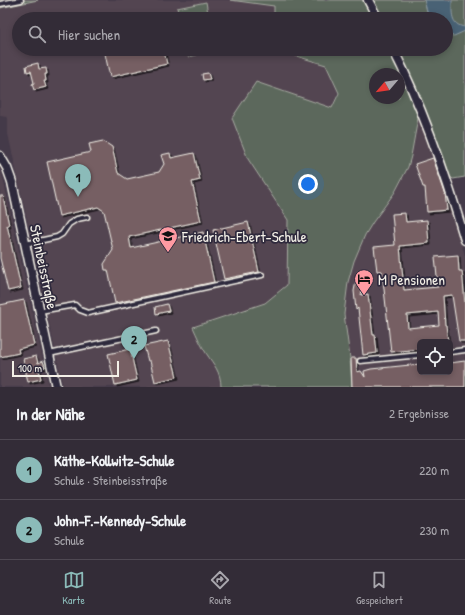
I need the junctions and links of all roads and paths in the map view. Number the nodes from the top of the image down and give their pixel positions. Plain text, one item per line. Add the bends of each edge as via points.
1 (21, 0) edge
2 (368, 0) edge
3 (0, 4) edge
4 (374, 12) edge
5 (396, 56) edge
6 (0, 156) edge
7 (87, 217) dead end
8 (465, 240) edge
9 (25, 244) junction
10 (262, 275) dead end
11 (40, 311) junction
12 (156, 331) dead end
13 (465, 350) edge
14 (453, 352) edge
15 (49, 354) junction
16 (417, 355) edge
17 (360, 361) dead end
18 (56, 387) edge

1 - 3 lane
2 - 4 street
5 - 8 street via 432,139
6 - 9 street, Steinbeisstraße via 12,182
7 - 9 lane via 69,224 62,234 55,238
9 - 11 street, Steinbeisstraße
10 - 11 lane via 88,313 82,312 75,305
11 - 15 street, Steinbeisstraße
12 - 15 lane
13 - 14 lane
15 - 18 street, Steinbeisstraße
16 - 17 lane

